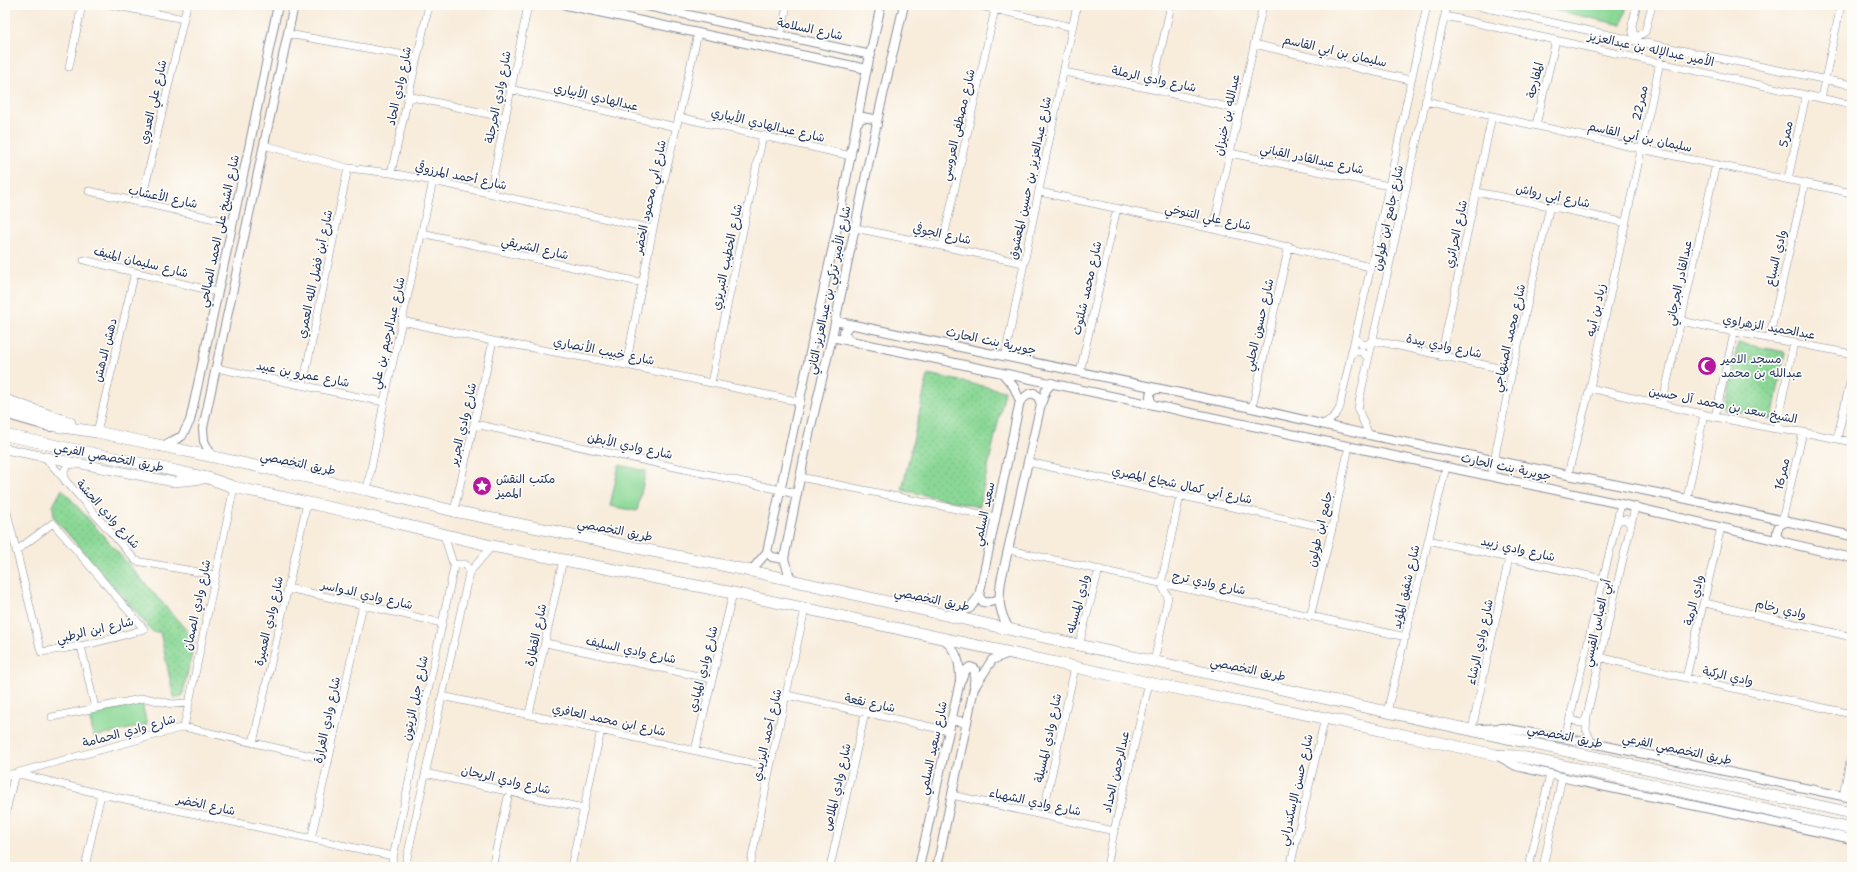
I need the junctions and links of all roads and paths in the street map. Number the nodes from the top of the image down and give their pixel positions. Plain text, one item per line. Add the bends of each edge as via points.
1 (82, 5) edge
2 (112, 5) edge
3 (187, 5) edge
4 (278, 5) edge
5 (294, 5) edge
6 (428, 5) edge
7 (528, 5) edge
8 (566, 5) edge
9 (644, 5) edge
10 (788, 5) edge
11 (881, 5) edge
12 (904, 5) edge
13 (976, 5) edge
14 (1077, 5) edge
15 (1171, 5) edge
16 (1262, 5) edge
17 (1427, 5) edge
18 (1447, 5) edge
19 (1474, 5) edge
20 (1637, 5) edge
21 (1652, 5) edge
22 (1841, 5) edge
23 (995, 9) junction
24 (1445, 16) junction
25 (184, 19) junction
26 (1072, 27) junction
27 (698, 33) junction
28 (288, 34) junction
29 (781, 35) junction
30 (1556, 40) junction
31 (1254, 44) junction
32 (778, 50) junction
33 (854, 51) junction
34 (871, 55) junction
35 (416, 57) junction
36 (1660, 62) junction
37 (854, 65) junction
38 (69, 67) dead end
39 (867, 69) junction
40 (1064, 72) junction
41 (1824, 79) junction
42 (1410, 80) junction
43 (1852, 85) edge
44 (510, 89) junction
45 (1152, 89) junction
46 (1806, 95) junction
47 (408, 96) junction
48 (1821, 98) junction
49 (1424, 101) junction
50 (1852, 105) edge
51 (1240, 110) junction
52 (1492, 116) junction
53 (679, 117) junction
54 (506, 118) junction
55 (857, 123) junction
56 (877, 125) junction
57 (1536, 125) junction
58 (676, 127) junction
59 (763, 135) junction
60 (264, 145) junction
61 (1641, 149) junction
62 (1230, 153) junction
63 (851, 156) junction
64 (1716, 164) junction
65 (348, 168) junction
66 (391, 173) junction
67 (1788, 179) junction
68 (433, 181) junction
69 (1805, 183) junction
70 (1389, 186) junction
71 (89, 192) dead end
72 (1040, 192) junction
73 (1476, 192) junction
74 (490, 193) junction
75 (1852, 193) edge
76 (141, 204) junction
77 (1550, 206) junction
78 (1117, 208) junction
79 (233, 223) junction
80 (838, 223) junction
81 (1626, 223) junction
82 (855, 228) junction
83 (653, 229) junction
84 (1213, 229) junction
85 (422, 233) junction
86 (942, 246) junction
87 (1289, 246) junction
88 (84, 260) dead end
89 (1023, 263) junction
90 (1370, 267) junction
91 (135, 272) junction
92 (643, 283) junction
93 (217, 292) junction
94 (402, 321) junction
95 (835, 321) junction
96 (1682, 321) junction
97 (850, 324) junction
98 (1734, 333) junction
99 (832, 337) junction
100 (1355, 338) junction
101 (1769, 339) junction
102 (1372, 340) junction
103 (493, 341) junction
104 (849, 341) junction
105 (1794, 342) junction
106 (1351, 353) junction
107 (1852, 354) edge
108 (1005, 356) junction
109 (1441, 357) junction
110 (1368, 358) junction
111 (626, 365) junction
112 (216, 368) junction
113 (1080, 372) junction
114 (1512, 372) junction
115 (1852, 374) edge
116 (1004, 375) junction
117 (711, 383) junction
118 (1052, 383) junction
119 (303, 385) junction
120 (1141, 385) junction
121 (1590, 388) junction
122 (1158, 389) junction
123 (5, 400) edge
124 (1020, 401) junction
125 (1136, 401) junction
126 (384, 402) junction
127 (801, 402) junction
128 (1041, 404) junction
129 (1154, 405) junction
130 (1662, 405) junction
131 (1252, 408) junction
132 (5, 412) edge
133 (1704, 414) junction
134 (1716, 417) junction
135 (5, 418) edge
136 (475, 424) junction
137 (1322, 424) junction
138 (50, 425) junction
139 (1776, 429) junction
140 (97, 432) junction
141 (1803, 432) junction
142 (5, 435) edge
143 (1369, 435) junction
144 (1837, 439) junction
145 (792, 440) junction
146 (1852, 442) edge
147 (807, 443) junction
148 (1349, 446) junction
149 (160, 447) junction
150 (5, 449) edge
151 (44, 456) junction
152 (212, 457) junction
153 (1494, 460) junction
154 (788, 461) junction
155 (1028, 462) junction
156 (803, 463) junction
157 (80, 464) junction
158 (1446, 467) junction
159 (1568, 474) junction
160 (1491, 476) junction
161 (208, 478) junction
162 (800, 478) junction
163 (65, 482) junction
164 (234, 487) junction
165 (368, 490) junction
166 (781, 490) junction
167 (797, 494) junction
168 (1180, 496) junction
169 (1687, 498) junction
170 (307, 503) junction
171 (5, 504) edge
172 (1621, 504) junction
173 (1635, 507) junction
174 (454, 511) junction
175 (995, 517) junction
176 (1768, 518) junction
177 (1784, 521) junction
178 (1616, 526) junction
179 (1721, 527) junction
180 (1332, 529) junction
181 (1630, 529) junction
182 (444, 534) junction
183 (1852, 536) edge
184 (1763, 537) junction
185 (1428, 540) junction
186 (1783, 542) junction
187 (492, 546) junction
188 (1009, 550) junction
189 (16, 551) junction
190 (767, 552) junction
191 (1509, 558) junction
192 (1852, 558) edge
193 (784, 559) junction
194 (563, 560) junction
195 (454, 567) junction
196 (1099, 569) junction
197 (751, 571) junction
198 (469, 573) junction
199 (215, 575) junction
200 (1603, 579) junction
201 (790, 580) junction
202 (1161, 584) junction
203 (288, 588) junction
204 (733, 593) junction
205 (979, 596) junction
206 (999, 598) junction
207 (1705, 603) junction
208 (363, 605) junction
209 (805, 609) junction
210 (950, 617) junction
211 (1310, 617) junction
212 (442, 623) junction
213 (1009, 629) junction
214 (1406, 637) junction
215 (1852, 637) edge
216 (944, 638) junction
217 (546, 643) junction
218 (81, 646) junction
219 (1079, 646) junction
220 (1010, 652) junction
221 (1600, 657) junction
222 (1154, 662) junction
223 (1075, 667) junction
224 (1686, 678) junction
225 (712, 679) junction
226 (960, 681) junction
227 (1149, 683) junction
228 (974, 688) junction
229 (787, 695) junction
230 (442, 696) junction
231 (188, 703) junction
232 (95, 708) junction
233 (1387, 712) junction
234 (865, 713) junction
235 (529, 714) junction
236 (1571, 714) junction
237 (1852, 714) edge
238 (1587, 715) junction
239 (52, 717) dead end
240 (1324, 718) junction
241 (951, 719) junction
242 (967, 723) junction
243 (184, 727) junction
244 (1472, 729) junction
245 (601, 730) junction
246 (949, 731) junction
247 (1565, 738) junction
248 (253, 743) junction
249 (1592, 743) junction
250 (695, 750) junction
251 (1852, 751) edge
252 (1496, 755) junction
253 (329, 760) junction
254 (770, 767) junction
255 (15, 773) junction
256 (425, 773) junction
257 (1550, 774) junction
258 (5, 776) edge
259 (1562, 777) junction
260 (508, 792) junction
261 (101, 794) junction
262 (952, 795) junction
263 (1843, 796) junction
264 (1852, 798) edge
265 (583, 808) junction
266 (1852, 812) edge
267 (1043, 814) junction
268 (5, 816) edge
269 (1852, 829) edge
270 (1114, 831) junction
271 (1537, 831) junction
272 (1550, 834) junction
273 (311, 839) junction
274 (1852, 839) edge
275 (393, 856) junction
276 (85, 867) edge
277 (391, 867) edge
278 (405, 867) edge
279 (492, 867) edge
280 (571, 867) edge
281 (750, 867) edge
282 (830, 867) edge
283 (919, 867) edge
284 (937, 867) edge
285 (1107, 867) edge
286 (1290, 867) edge
287 (1529, 867) edge
288 (1543, 867) edge

1 - 38 street
2 - 25 street
3 - 25 street, شارع علي العدوي
4 - 79 street, شارع الشيخ على الحمد الصالحي
5 - 28 street
6 - 35 street, شارع وادي الحاد
7 - 44 street, شارع وادي الحرجلة
8 - 27 street
9 - 29 street, شارع السلامة
10 - 29 street
11 - 34 street, شارع الأمير تركي بن عبدالعزيز الثاني
12 - 56 street, شارع الأمير تركي بن عبدالعزيز الثاني
13 - 23 street
14 - 26 street, شارع عبدالعزيز بن حسين المعشوق
15 - 45 street
16 - 31 street, عبدالله بن خنيزان
17 - 42 street, شارع جامع ابن طولون
18 - 24 street, شارع جامع ابن طولون
19 - 41 street, الأمير عبدالإله بن عبدالعزيز via 1705,56
20 - 21 street via 1632,25 1633,33 1637,37 1645,32
22 - 41 street
23 - 26 street
23 - 86 street, شارع مصطفى العروسي
24 - 30 street, الأمير عبدالإله بن عبدالعزيز
24 - 49 street, شارع جامع ابن طولون
25 - 76 street, شارع علي العدوي
26 - 40 street, شارع عبدالعزيز بن حسين المعشوق
27 - 32 street
27 - 53 street, شارع أبي محمود الخضر
28 - 35 street
28 - 60 street
29 - 32 street
29 - 33 street, شارع السلامة
30 - 36 street, الأمير عبدالإله بن عبدالعزيز
30 - 57 street, المفارجة
31 - 42 street, سليمان بن ابي القاسم
31 - 51 street, عبدالله بن خنيزان
32 - 37 street
33 - 34 street, شارع السلامة
33 - 37 street via 860,59
34 - 39 street, شارع الأمير تركي بن عبدالعزيز الثاني
35 - 47 street, شارع وادي الحاد
36 - 46 street, الأمير عبدالإله بن عبدالعزيز
36 - 61 street, ممر22
37 - 39 street
39 - 55 street, شارع الأمير تركي بن عبدالعزيز الثاني
40 - 45 street, شارع وادي الرملة
40 - 72 street, شارع عبدالعزيز بن حسين المعشوق
41 - 43 street, الأمير عبدالإله بن عبدالعزيز
41 - 48 street
42 - 70 street, شارع جامع ابن طولون
44 - 54 street, شارع وادي الحرجلة
44 - 58 street, عبدالهادي الأبياري
45 - 51 street, شارع وادي الرملة
46 - 48 street, الأمير عبدالإله بن عبدالعزيز
46 - 67 street, ممر5
47 - 54 street
47 - 66 street, شارع وادي الحاد
48 - 50 street, الأمير عبدالإله بن عبدالعزيز
49 - 52 street, سليمان بن أبي القاسم
49 - 102 street, شارع جامع ابن طولون
51 - 62 street, عبدالله بن خنيزان
52 - 57 street, سليمان بن أبي القاسم
52 - 73 street, شارع الحرائري
53 - 58 street, شارع أبي محمود الخضر
53 - 59 street, شارع عبدالهادي الأبياري
54 - 74 street, شارع وادي الحرجلة
55 - 56 street via 868,117 874,119
55 - 63 street, شارع الأمير تركي بن عبدالعزيز الثاني
56 - 82 street, شارع الأمير تركي بن عبدالعزيز الثاني
57 - 61 street, سليمان بن أبي القاسم
58 - 83 street, شارع أبي محمود الخضر
59 - 63 street, شارع عبدالهادي الأبياري
59 - 117 street, شارع الخطيب التبريزي
60 - 65 street, شارع أحمد المرزوقي
60 - 112 street
61 - 64 street, سليمان بن أبي القاسم
61 - 81 street, زياد بن أبيه
62 - 70 street, شارع عبدالقادر القباني
62 - 84 street, عبدالله بن خنيزان
63 - 80 street, شارع الأمير تركي بن عبدالعزيز الثاني
64 - 67 street, سليمان بن أبي القاسم
64 - 96 street, عبدالقادر الجرجاني
65 - 66 street, شارع أحمد المرزوقي
65 - 119 street, شارع أبن فضل الله العمري
66 - 68 street, شارع أحمد المرزوقي
67 - 69 street, سليمان بن أبي القاسم
68 - 74 street, شارع أحمد المرزوقي
68 - 85 street, شارع عبدالرحيم بن علي
69 - 75 street, سليمان بن أبي القاسم
69 - 101 street, وادي السباع
70 - 90 street, شارع جامع ابن طولون
71 - 76 street, شارع الأعشاب
72 - 78 street, شارع علي التنوخي
72 - 89 street, شارع عبدالعزيز بن حسين المعشوق
73 - 77 street, شارع أبي رواش
73 - 109 street, شارع الحرائري
74 - 83 street, شارع أحمد المرزوقي
76 - 79 street, شارع الأعشاب
77 - 81 street, شارع أبي رواش
77 - 114 street, شارع محمد الصنهاجي
78 - 84 street, شارع علي التنوخي
78 - 113 street, شارع محمد شلتوت
79 - 93 street, شارع الشيخ على الحمد الصالحي
80 - 82 street
80 - 127 street, شارع الأمير تركي بن عبدالعزيز الثاني
81 - 121 street, زياد بن أبيه
82 - 86 street, شارع الجوفي
82 - 95 street, شارع الأمير تركي بن عبدالعزيز الثاني
83 - 92 street, شارع أبي محمود الخضر
84 - 87 street, شارع علي التنوخي
85 - 92 street, شارع الشريقي
85 - 94 street, شارع عبدالرحيم بن علي
86 - 89 street, شارع الجوفي
87 - 90 street, شارع علي التنوخي
87 - 131 street, شارع حسون الحلبي
88 - 91 street, شارع سليمان المنيف
89 - 108 street, شارع عبدالعزيز بن حسين المعشوق
90 - 100 street, شارع جامع ابن طولون
91 - 93 street, شارع سليمان المنيف
91 - 140 street, دهش الدهش
92 - 111 street, شارع أبي محمود الخضر
93 - 149 street, شارع الشيخ على الحمد الصالحي via 190,421 182,436
94 - 103 street, شارع خبيب الأنصاري
94 - 126 street, شارع عبدالرحيم بن علي
95 - 97 street, جويرية بنت الحارث
95 - 99 street, شارع الأمير تركي بن عبدالعزيز الثاني
96 - 98 street, عبدالحميد الزهراوي
96 - 130 street, عبدالقادر الجرجاني
97 - 104 street via 844,332
97 - 108 street, جويرية بنت الحارث
98 - 101 street, عبدالحميد الزهراوي
98 - 134 street
99 - 104 street, جويرية بنت الحارث
99 - 147 street, شارع الأمير تركي بن عبدالعزيز الثاني
100 - 102 street, شارع وادي بيدة via 1362,345
100 - 106 street, شارع جامع ابن طولون
101 - 105 street, عبدالحميد الزهراوي
102 - 109 street, شارع وادي بيدة
102 - 110 street, شارع جامع ابن طولون
103 - 111 street, شارع خبيب الأنصاري
103 - 136 street, شارع وادي الجرير
104 - 116 street, جويرية بنت الحارث
105 - 107 street, عبدالحميد الزهراوي
105 - 139 street
106 - 110 street via 1361,351
106 - 137 street, شارع جامع ابن طولون via 1341,408 1329,421
108 - 113 street, جويرية بنت الحارث
109 - 114 street, شارع وادي بيدة
110 - 143 street, شارع جامع ابن طولون via 1358,409
111 - 117 street, شارع خبيب الأنصاري
112 - 119 street, شارع عمرو بن عبيد
112 - 152 street via 203,428 204,441
113 - 120 street, جويرية بنت الحارث
114 - 153 street, شارع محمد الصنهاجي
115 - 144 street
116 - 118 street, جويرية بنت الحارث
116 - 124 street via 1014,387
117 - 127 street, شارع خبيب الأنصاري
118 - 125 street, جويرية بنت الحارث
118 - 128 street via 1046,390
119 - 126 street, شارع عمرو بن عبيد
120 - 122 street, جويرية بنت الحارث
120 - 125 street via 1145,390 1144,394
121 - 130 street, الشيخ سعد بن محمد آل حسين
121 - 159 street, زياد بن أبيه
122 - 129 street via 1151,392 1150,400
122 - 131 street, جويرية بنت الحارث
123 - 140 main road
124 - 128 street via 1034,393
124 - 175 street, سعيد السلمي
125 - 129 street, جويرية بنت الحارث
126 - 165 street, شارع عبدالرحيم بن علي
127 - 145 street, شارع الأمير تركي بن عبدالعزيز الثاني
128 - 155 street
129 - 148 street, جويرية بنت الحارث
130 - 133 street, الشيخ سعد بن محمد آل حسين
131 - 137 street, جويرية بنت الحارث
132 - 138 highway
133 - 134 street, الشيخ سعد بن محمد آل حسين
133 - 169 street
134 - 139 street, الشيخ سعد بن محمد آل حسين
135 - 138 main road, طريق التخصصي
136 - 166 street, شارع وادي الأبطن
136 - 174 street, شارع وادي الجرير
137 - 143 street, جويرية بنت الحارث
138 - 140 main road, طريق التخصصي
139 - 141 street, الشيخ سعد بن محمد آل حسين
140 - 149 main road, طريق التخصصي
141 - 144 street, الشيخ سعد بن محمد آل حسين
141 - 177 street, ممر16
142 - 161 main road
143 - 153 street, جويرية بنت الحارث
144 - 146 street, الشيخ سعد بن محمد آل حسين
145 - 147 street via 793,447 798,450
145 - 154 street, شارع الأمير تركي بن عبدالعزيز الثاني
147 - 156 street, شارع الأمير تركي بن عبدالعزيز الثاني
148 - 158 street, جويرية بنت الحارث
148 - 180 street, جامع ابن طولون
149 - 152 main road, طريق التخصصي
150 - 151 main road, طريق التخصصي الفرعي
151 - 157 main road, طريق التخصصي الفرعي
151 - 163 street, شارع وادي الحشة
152 - 165 main road, طريق التخصصي
153 - 159 street, جويرية بنت الحارث
153 - 160 street, شارع محمد الصنهاجي
154 - 156 street via 796,454
154 - 166 street, شارع الأمير تركي بن عبدالعزيز الثاني
155 - 168 street, شارع أبي كمال شجاع المصري
155 - 188 street
156 - 162 street, شارع الأمير تركي بن عبدالعزيز الثاني
157 - 161 main road, طريق التخصصي الفرعي via 174,482
157 - 163 street via 68,465 64,471
158 - 160 street, جويرية بنت الحارث
158 - 185 street, شارع شفيق المؤيد
159 - 169 street, جويرية بنت الحارث
160 - 172 street, جويرية بنت الحارث
161 - 164 main road
162 - 167 street, شارع الأمير تركي بن عبدالعزيز الثاني
162 - 175 street
163 - 199 street, شارع وادي الحشة via 136,561
164 - 170 main road
164 - 199 street, شارع وادي الصمان
165 - 174 main road, طريق التخصصي
166 - 167 street
166 - 190 street, شارع الأمير تركي بن عبدالعزيز الثاني
167 - 193 street, شارع الأمير تركي بن عبدالعزيز الثاني
168 - 180 street, شارع أبي كمال شجاع المصري
168 - 202 street
169 - 176 street, جويرية بنت الحارث
170 - 182 main road
170 - 203 street, شارع وادي العميرة
171 - 189 street, شارع ابن الرطبي
172 - 173 street, جويرية بنت الحارث
172 - 178 street, أبي العباس القيسي
173 - 179 street, جويرية بنت الحارث
173 - 181 street, أبي العباس القيسي
174 - 197 main road, طريق التخصصي
175 - 205 street, سعيد السلمي
176 - 177 street, جويرية بنت الحارث
176 - 184 street via 1773,525 1772,532
177 - 183 street, جويرية بنت الحارث
177 - 186 street via 1777,530 1777,537
178 - 181 street via 1618,521 1625,519 1630,524
178 - 200 street, أبي العباس القيسي
179 - 184 street, جويرية بنت الحارث
179 - 207 street, وادي الرمة
180 - 211 street, جامع ابن طولون
181 - 221 street, أبي العباس القيسي
182 - 187 main road
182 - 195 street, شارع جبل الزيتون
184 - 186 street, جويرية بنت الحارث
185 - 191 street, شارع وادي زبيد
185 - 214 street, شارع شفيق المؤيد
186 - 192 street, جويرية بنت الحارث
187 - 194 main road
187 - 198 street
188 - 196 street, شارع وادي ترج
188 - 206 street
189 - 218 street, شارع ابن الرطبي via 41,652
189 - 218 street, شارع ابن الرطبي via 53,523 144,629
190 - 193 street via 772,557
190 - 197 street, شارع الأمير تركي بن عبدالعزيز الثاني
191 - 200 street, شارع وادي زبيد
191 - 244 street, شارع وادي الرشاء
193 - 201 street, شارع الأمير تركي بن عبدالعزيز الثاني
194 - 204 main road
194 - 217 street, شارع القطارة
195 - 198 street via 465,564
195 - 212 street, شارع جبل الزيتون
196 - 202 street, شارع وادي ترج
196 - 219 street, وادي المسيله
197 - 201 main road, طريق التخصصي
198 - 230 street
199 - 231 street, شارع وادي الصمان
200 - 236 street, أبي العباس القيسي
201 - 210 main road, طريق التخصصي
202 - 211 street, شارع وادي ترج
202 - 222 street via 1168,597
203 - 208 street, شارع وادي الدواسر
203 - 248 street, شارع وادي العميرة
204 - 209 main road
204 - 225 street, شارع وادي الميادي
205 - 206 street via 983,602 989,603
205 - 210 street via 970,608
206 - 213 street via 1001,615
207 - 215 street, وادي رخام
207 - 224 street, وادي الرمة
208 - 212 street, شارع وادي الدواسر
208 - 253 street, شارع وادي الغرارة
209 - 216 main road
209 - 229 street, شارع أحمد اليزيدي
210 - 213 main road, طريق التخصصي
211 - 214 street, شارع وادي ترج
212 - 275 street, شارع جبل الزيتون
213 - 219 main road, طريق التخصصي
214 - 233 street, شارع شفيق المؤيد
216 - 220 main road
216 - 226 street, شارع سعيد السلمي via 956,652 960,664
217 - 225 street, شارع وادي السليف
217 - 235 street, شارع القطارة
218 - 232 street
219 - 222 main road, طريق التخصصي
220 - 223 main road
220 - 228 street via 992,660
221 - 224 street, وادي الركبة
221 - 238 street, أبي العباس القيسي
222 - 233 main road, طريق التخصصي
223 - 227 main road
223 - 267 street, شارع وادي المسيلة
224 - 237 street, وادي الركبة
225 - 250 street, شارع وادي الميادي
226 - 228 street via 966,670 970,667 975,669
226 - 241 street, شارع سعيد السلمي
227 - 240 main road
227 - 270 street, عبدالرحمن الحداد
228 - 242 street
229 - 234 street, شارع نقعة
229 - 254 street, شارع أحمد اليزيدي
230 - 235 street, شارع ابن محمد العافري
230 - 256 street
231 - 232 street via 172,704 144,698
231 - 243 street, شارع وادي الصمان
232 - 239 street
233 - 244 main road, طريق التخصصي
234 - 246 street, شارع نقعة
234 - 282 street, شارع وادي الملاص
235 - 245 street, شارع ابن محمد العافري
236 - 238 street via 1573,720 1580,723 1584,722
236 - 247 street, أبي العباس القيسي
238 - 249 street, أبي العباس القيسي via 1586,730
240 - 252 main road
240 - 286 street, شارع حسن الإسكندراني
241 - 242 street
241 - 246 street, شارع سعيد السلمي
242 - 262 street
243 - 248 street, شارع وادي الحمامة
243 - 255 street, شارع وادي الحمامة
244 - 247 street, طريق التخصصي الفرعي via 1503,728
244 - 266 main road, طريق التخصصي
245 - 250 street, شارع ابن محمد العافري
245 - 265 street
246 - 283 street, شارع سعيد السلمي
247 - 249 street, طريق التخصصي الفرعي
248 - 253 street, شارع وادي الحمامة
249 - 263 street, طريق التخصصي الفرعي
250 - 254 street, شارع ابن محمد العافري
251 - 263 street
252 - 257 street via 1516,766
252 - 269 main road via 1516,756
253 - 273 street, شارع وادي الغرارة
254 - 281 street, شارع أحمد اليزيدي
255 - 258 street, شارع وادي الحمامة
255 - 261 street, شارع الخضر
255 - 268 street
256 - 260 street, شارع وادي الريحان
256 - 278 street
257 - 259 street
257 - 271 street
259 - 272 street
259 - 274 street
260 - 265 street, شارع وادي الريحان
260 - 279 street
261 - 273 street, شارع الخضر
261 - 276 street
262 - 267 street, شارع وادي الشهباء
262 - 284 street
263 - 264 street, طريق التخصصي الفرعي
265 - 280 street
267 - 270 street, شارع وادي الشهباء
270 - 285 street, عبدالرحمن الحداد
271 - 272 street
271 - 287 street
272 - 288 street
273 - 275 street, شارع الخضر
275 - 277 street, شارع جبل الزيتون

